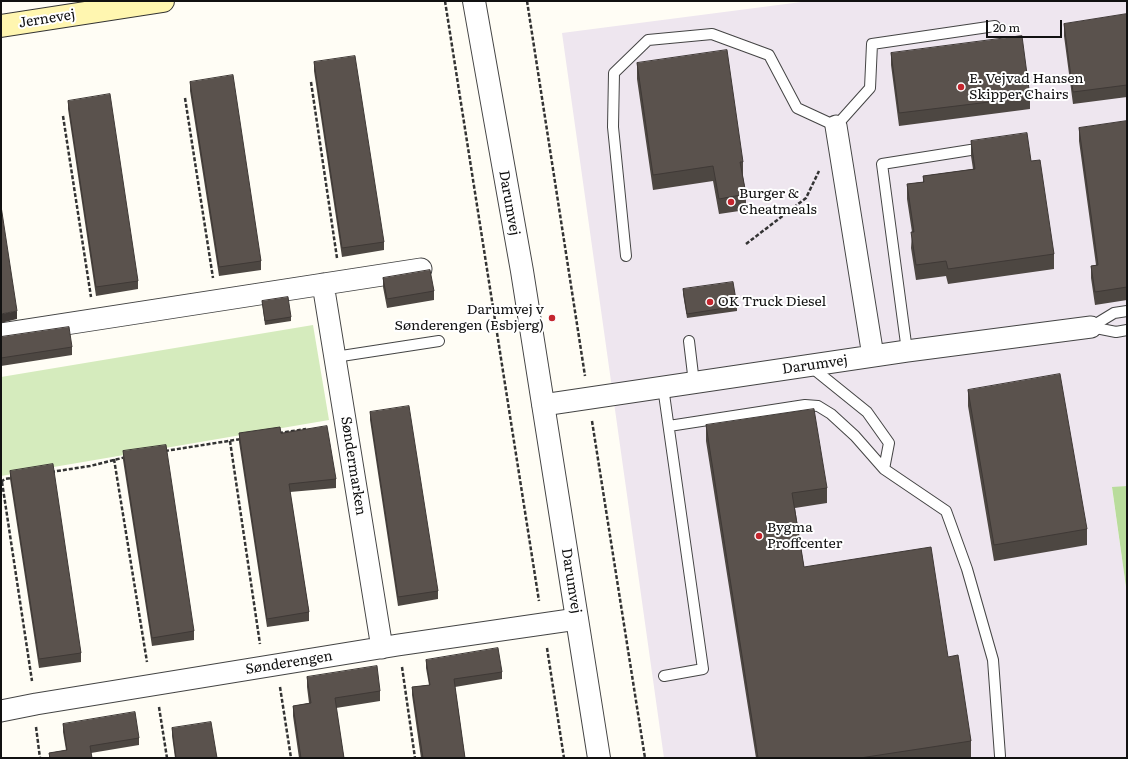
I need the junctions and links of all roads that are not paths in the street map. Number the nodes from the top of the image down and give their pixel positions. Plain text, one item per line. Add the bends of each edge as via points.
1 (163, 1) edge
2 (474, 1) edge
3 (1, 26) edge
4 (995, 26) dead end
5 (836, 126) junction
6 (995, 146) edge
7 (626, 256) dead end
8 (420, 268) dead end
9 (332, 282) junction
10 (1127, 311) edge
11 (1091, 327) junction
12 (1127, 330) edge
13 (1, 334) edge
14 (439, 341) dead end
15 (689, 341) dead end
16 (907, 351) junction
17 (873, 356) junction
18 (335, 357) junction
19 (810, 366) junction
20 (694, 383) junction
21 (663, 387) junction
22 (543, 405) junction
23 (669, 426) junction
24 (884, 469) junction
25 (577, 619) junction
26 (390, 647) junction
27 (664, 676) dead end
28 (1, 711) edge
29 (1000, 756) dead end
30 (599, 758) edge

1 - 3 main road, Jernevej
2 - 22 street, Darumvej
4 - 5 lane via 872,44 870,88
5 - 7 lane via 797,108 769,55 712,34 648,40 614,73 613,127
5 - 17 street
6 - 16 lane via 882,164
8 - 9 street
9 - 13 street
9 - 18 street, Søndermarken
10 - 11 lane via 1114,313
11 - 12 lane via 1116,332
11 - 16 street, Darumvej
14 - 18 lane
15 - 20 lane
16 - 17 street, Darumvej
17 - 19 street, Darumvej
18 - 26 street, Søndermarken
19 - 20 street, Darumvej
19 - 24 lane via 867,412 888,443
20 - 21 street, Darumvej
21 - 22 street, Darumvej
21 - 23 lane
22 - 25 street, Darumvej
23 - 24 lane via 804,405 818,406 855,436
23 - 27 lane via 703,668
24 - 29 lane via 946,511 967,569 993,660
25 - 26 street, Sønderengen
25 - 30 street, Darumvej
26 - 28 street, Sønderengen

